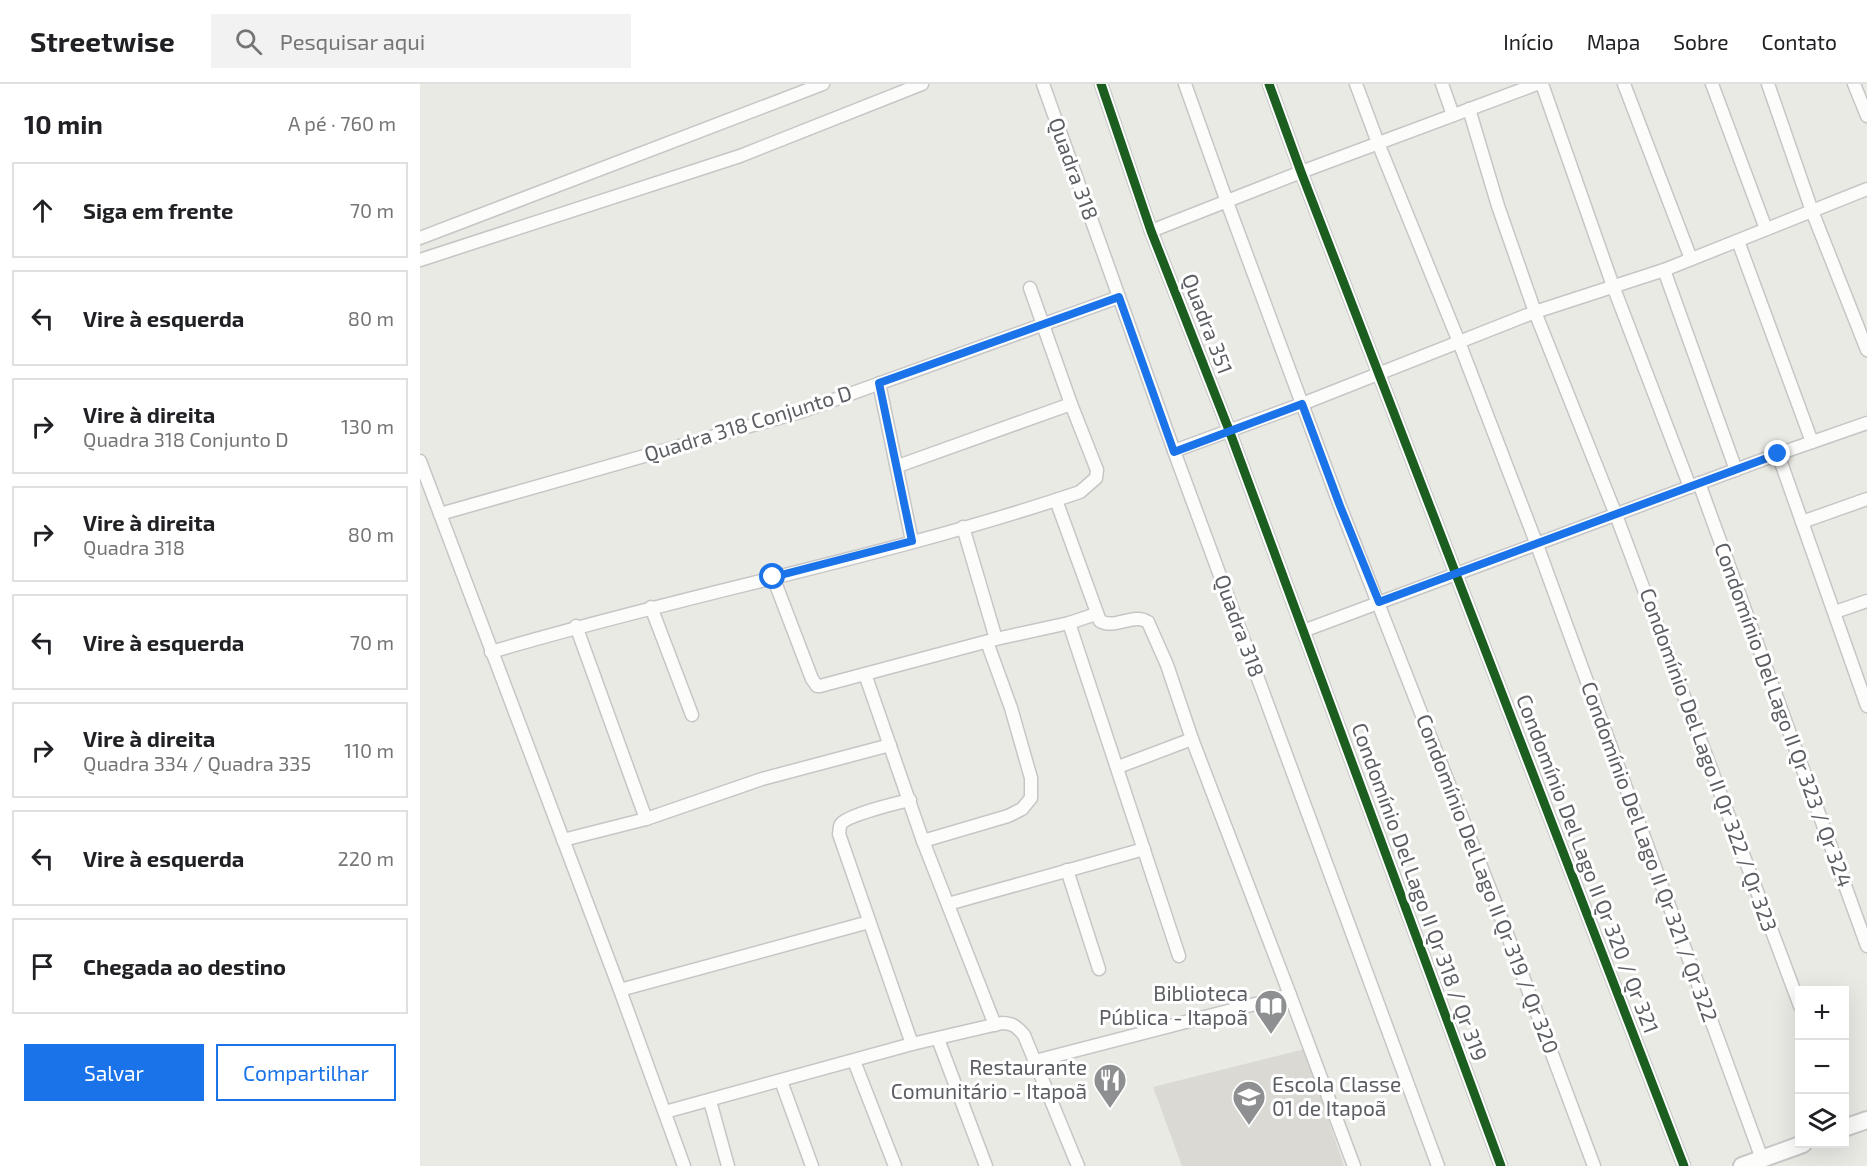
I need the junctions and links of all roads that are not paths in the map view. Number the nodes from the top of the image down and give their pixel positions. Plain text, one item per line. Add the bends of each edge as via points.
1 (823, 84) edge
2 (922, 84) edge
3 (1043, 84) edge
4 (1101, 84) edge
5 (1185, 84) edge
6 (1269, 84) edge
7 (1356, 84) edge
8 (1442, 84) edge
9 (1624, 84) edge
10 (1712, 84) edge
11 (1768, 84) edge
12 (1534, 85) edge
13 (1859, 85) edge
14 (1469, 109) junction
15 (1453, 115) junction
16 (1867, 116) edge
17 (1378, 143) junction
18 (1301, 172) junction
19 (1867, 189) edge
20 (1227, 202) junction
21 (1812, 211) junction
22 (453, 225) junction
23 (1766, 229) junction
24 (1151, 231) junction
25 (420, 238) edge
26 (1738, 241) junction
27 (462, 246) junction
28 (1691, 259) junction
29 (420, 260) edge
30 (1664, 270) junction
31 (1612, 286) junction
32 (1030, 288) dead end
33 (1119, 297) junction
34 (1536, 312) junction
35 (1042, 324) junction
36 (1459, 342) junction
37 (1866, 342) edge
38 (1380, 374) junction
39 (879, 383) junction
40 (1071, 404) junction
41 (1302, 404) junction
42 (1867, 423) edge
43 (1228, 430) junction
44 (1812, 442) junction
45 (1174, 452) junction
46 (1778, 454) junction
47 (420, 461) edge
48 (898, 466) junction
49 (1736, 470) junction
50 (1695, 485) junction
51 (1867, 499) edge
52 (1056, 500) junction
53 (440, 514) junction
54 (1616, 514) junction
55 (1802, 522) junction
56 (963, 527) junction
57 (912, 541) junction
58 (1537, 545) junction
59 (1457, 574) junction
60 (773, 577) junction
61 (1867, 601) edge
62 (1379, 602) junction
63 (651, 607) junction
64 (1835, 612) junction
65 (1096, 614) junction
66 (1069, 623) junction
67 (576, 626) junction
68 (1303, 631) junction
69 (991, 640) junction
70 (491, 652) junction
71 (865, 674) junction
72 (1864, 691) edge
73 (1867, 706) edge
74 (692, 715) dead end
75 (1192, 739) junction
76 (890, 745) junction
77 (1118, 767) junction
78 (910, 800) junction
79 (646, 819) junction
80 (562, 840) junction
81 (923, 841) junction
82 (1144, 849) junction
83 (1067, 870) junction
84 (948, 904) junction
85 (870, 922) junction
86 (1867, 946) edge
87 (1179, 956) dead end
88 (1099, 969) dead end
89 (620, 990) junction
90 (1795, 993) edge
91 (1290, 994) junction
92 (995, 1025) junction
93 (938, 1039) junction
94 (912, 1044) junction
95 (854, 1061) junction
96 (1035, 1061) junction
97 (781, 1081) junction
98 (710, 1101) junction
99 (665, 1113) junction
100 (1867, 1120) edge
101 (1849, 1127) edge
102 (1795, 1146) edge
103 (1762, 1159) junction
104 (684, 1166) edge
105 (728, 1166) edge
106 (812, 1166) edge
107 (895, 1166) edge
108 (986, 1166) edge
109 (1078, 1166) edge
110 (1354, 1166) edge
111 (1438, 1166) edge
112 (1502, 1166) edge
113 (1594, 1166) edge
114 (1684, 1166) edge
115 (1742, 1166) edge

1 - 22 street
2 - 27 street via 740,156
3 - 33 street, Quadra 318
4 - 24 street, Quadra 351
5 - 20 street, Condomínio Del Lago II Qr 319 / Qr 320
6 - 18 street, Condomínio Del Lago II Qr 320 / Qr 321
7 - 17 street, Condomínio Del Lago II Qr 321 / Qr 322
8 - 15 street
9 - 28 street
10 - 23 street
11 - 21 street
12 - 14 street
12 - 31 street, Condomínio Del Lago II Qr 323 / Qr 324
13 - 16 street
14 - 15 street
14 - 34 street, Condomínio Del Lago II Qr 322 / Qr 323 via 1498,207
15 - 17 street
17 - 18 street
17 - 36 street, Condomínio Del Lago II Qr 321 / Qr 322
18 - 20 street
18 - 38 street, Condomínio Del Lago II Qr 320 / Qr 321
19 - 21 street
20 - 24 street
20 - 41 street, Condomínio Del Lago II Qr 319 / Qr 320
21 - 23 street
21 - 37 street
22 - 25 street
22 - 27 street
23 - 26 street
24 - 43 street, Quadra 351
26 - 28 street
26 - 44 street
27 - 29 street
28 - 30 street
30 - 31 street
30 - 49 street
31 - 34 street
31 - 50 street, Condomínio Del Lago II Qr 323 / Qr 324
32 - 35 street
33 - 35 street, Quadra 318 Conjunto D
33 - 45 street, Quadra 318
34 - 36 street
34 - 54 street, Condomínio Del Lago II Qr 322 / Qr 323
35 - 39 street, Quadra 318 Conjunto D
35 - 40 street
36 - 38 street
36 - 58 street, Condomínio Del Lago II Qr 321 / Qr 322
38 - 41 street
38 - 59 street, Condomínio Del Lago II Qr 320 / Qr 321
39 - 48 street
39 - 53 street, Quadra 318 Conjunto D via 803,411
40 - 48 street
40 - 52 street via 1097,470 1096,478 1080,492
41 - 43 street
41 - 62 street, Condomínio Del Lago II Qr 319 / Qr 320
42 - 44 street
43 - 45 street
43 - 68 street, Quadra 351
44 - 46 street
45 - 111 street, Quadra 318
46 - 49 street
46 - 55 street
47 - 53 street
48 - 57 street
49 - 50 street
50 - 54 street
50 - 86 street, Condomínio Del Lago II Qr 323 / Qr 324
51 - 55 street
52 - 56 street
52 - 65 street
53 - 70 street
54 - 58 street
54 - 90 street, Condomínio Del Lago II Qr 322 / Qr 323
55 - 64 street
56 - 57 street
56 - 69 street
57 - 60 street
58 - 59 street
58 - 103 street, Condomínio Del Lago II Qr 321 / Qr 322
59 - 62 street
59 - 114 street, Condomínio Del Lago II Qr 320 / Qr 321
60 - 63 street
60 - 71 street via 814,683 824,687
61 - 64 street
62 - 68 street
62 - 113 street, Condomínio Del Lago II Qr 319 / Qr 320
63 - 67 street
63 - 74 street
64 - 72 street
65 - 66 street
65 - 75 street via 1105,624 1140,618 1148,622
66 - 69 street
66 - 77 street
67 - 70 street
67 - 79 street
68 - 112 street, Condomínio Del Lago II Qr 318 / Qr 319
69 - 71 street
69 - 81 street via 1030,778 1031,798 1022,809 1008,816
70 - 80 street
71 - 76 street
72 - 73 street
75 - 77 street
75 - 91 street
76 - 78 street
76 - 79 street via 762,779
77 - 82 street
78 - 81 street
78 - 85 street via 841,824 841,841
79 - 80 street
80 - 89 street
81 - 84 street
82 - 83 street
82 - 87 street
83 - 84 street
83 - 88 street
84 - 92 street
85 - 89 street
85 - 94 street
89 - 99 street
91 - 96 street
91 - 110 street
92 - 93 street
92 - 96 street via 1015,1026 1024,1035
93 - 94 street
93 - 108 street
94 - 95 street
95 - 97 street
95 - 107 street
96 - 109 street
97 - 98 street
97 - 106 street
98 - 99 street
98 - 105 street
99 - 104 street
100 - 101 street
102 - 103 street
103 - 115 street

